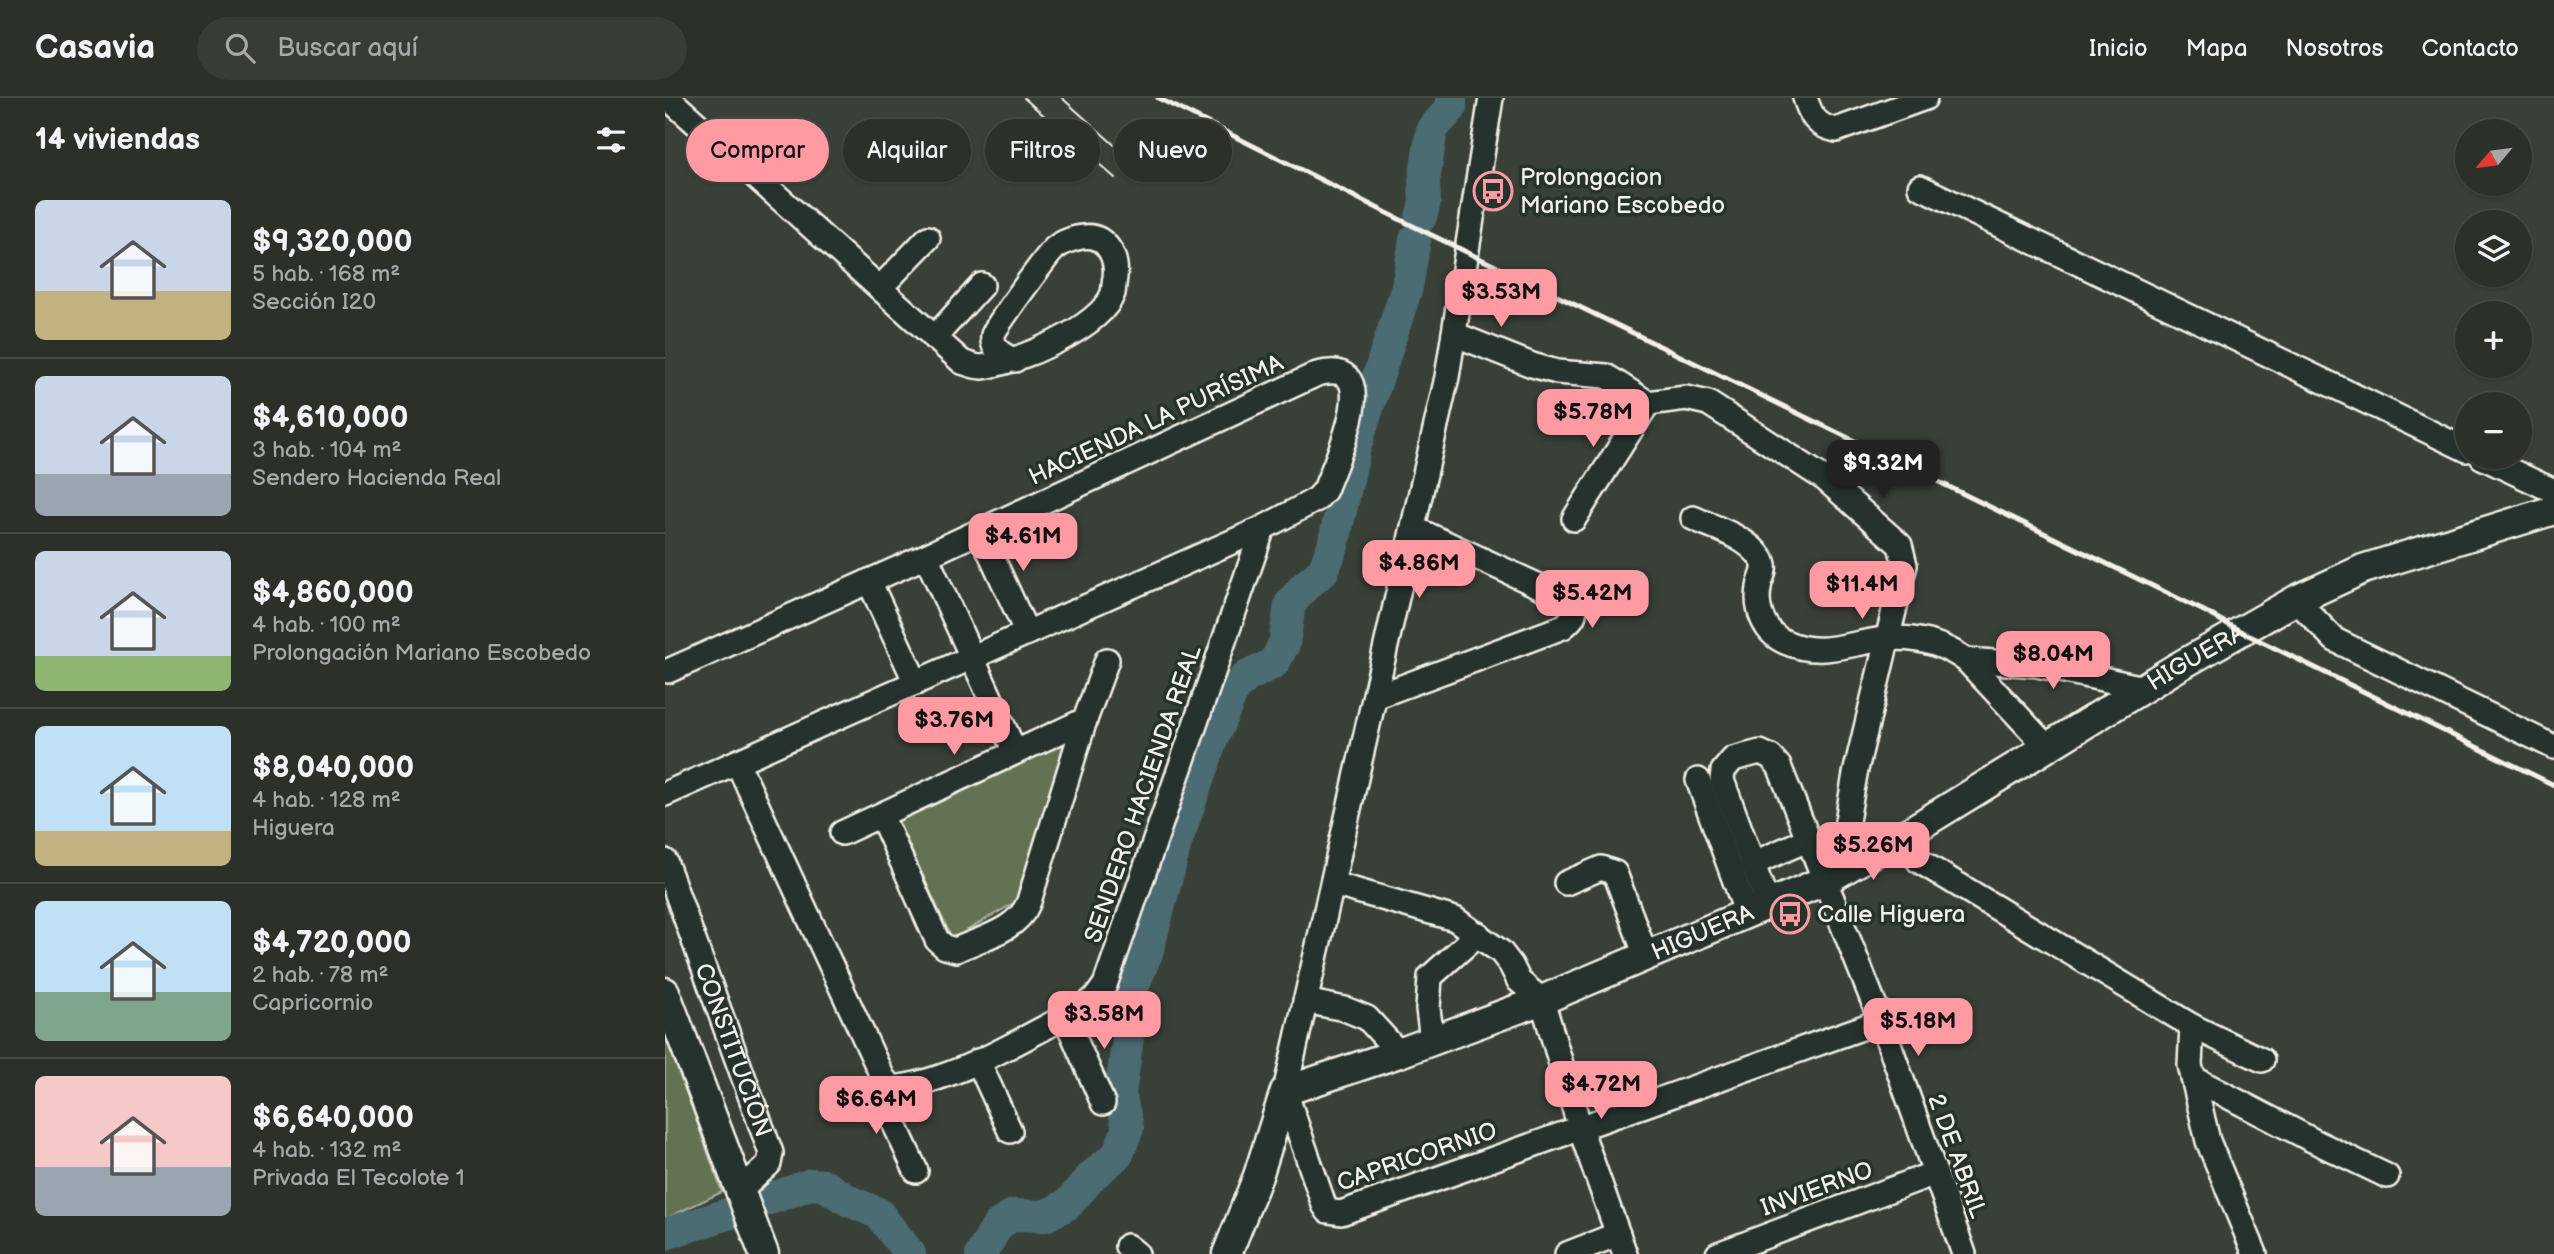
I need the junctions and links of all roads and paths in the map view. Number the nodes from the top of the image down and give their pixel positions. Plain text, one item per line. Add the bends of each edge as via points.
1 (668, 98) edge
2 (1491, 98) edge
3 (1805, 98) edge
4 (1924, 98) edge
5 (1920, 187) dead end
6 (928, 238) dead end
7 (982, 285) dead end
8 (880, 288) junction
9 (1454, 334) junction
10 (934, 338) junction
11 (1015, 360) junction
12 (1648, 403) junction
13 (2455, 444) edge
14 (2507, 469) edge
15 (2554, 491) edge
16 (2554, 510) edge
17 (1693, 517) dead end
18 (1574, 519) dead end
19 (1263, 528) junction
20 (1413, 528) junction
21 (980, 531) junction
22 (926, 556) junction
23 (869, 581) junction
24 (2297, 600) junction
25 (1027, 633) junction
26 (1887, 639) junction
27 (971, 659) junction
28 (1107, 660) dead end
29 (1966, 660) junction
30 (668, 671) dead end
31 (916, 682) junction
32 (2144, 688) junction
33 (1375, 697) junction
34 (1084, 720) junction
35 (2047, 747) junction
36 (2554, 747) edge
37 (1015, 752) junction
38 (737, 762) junction
39 (1698, 779) dead end
40 (665, 794) edge
41 (881, 816) junction
42 (842, 833) dead end
43 (1901, 838) junction
44 (1809, 839) junction
45 (665, 861) edge
46 (1752, 864) junction
47 (1836, 875) junction
48 (1566, 883) dead end
49 (1333, 884) junction
50 (1758, 910) junction
51 (1478, 934) junction
52 (1646, 956) junction
53 (665, 992) edge
54 (1542, 1000) junction
55 (1305, 1001) junction
56 (1065, 1017) junction
57 (1881, 1021) junction
58 (2192, 1026) junction
59 (1432, 1040) junction
60 (1399, 1053) junction
61 (2262, 1060) dead end
62 (978, 1061) junction
63 (2193, 1078) junction
64 (893, 1088) junction
65 (1285, 1091) junction
66 (1103, 1103) dead end
67 (1580, 1128) junction
68 (1010, 1131) dead end
69 (916, 1171) dead end
70 (1935, 1173) junction
71 (2387, 1176) dead end
72 (740, 1191) junction
73 (1621, 1244) edge
74 (764, 1254) edge
75 (1227, 1254) edge
76 (1567, 1254) edge
77 (1718, 1254) edge
78 (1964, 1254) edge
79 (2255, 1254) edge

1 - 8 street
2 - 9 street
3 - 4 street via 1811,115 1823,127 1836,130
5 - 13 street
6 - 8 street
7 - 10 street
8 - 10 street
9 - 12 street via 1557,372 1606,376
9 - 20 street
10 - 11 street via 962,362 979,367
11 - 11 street via 1056,342 1095,317 1112,295 1116,268 1110,250 1097,238 1079,237 1056,248 1004,316 993,333 995,346 1003,356
12 - 18 street
12 - 26 street via 1686,398 1708,403 1825,479 1887,531 1900,545 1905,565
14 - 15 street
16 - 24 main road, HIGUERA via 2363,569
17 - 26 street via 1749,545 1763,560 1759,611 1767,628 1783,641 1814,651
19 - 21 street, HACIENDA LA PURÍSIMA via 1325,490 1352,419 1354,394 1344,374 1332,370 1317,374
19 - 25 street
19 - 56 street, SENDERO HACIENDA REAL via 1104,985 1084,1007
20 - 33 street
20 - 33 street via 1563,597 1575,613 1563,626
21 - 22 street, HACIENDA LA PURÍSIMA
21 - 25 street
22 - 23 street, HACIENDA LA PURÍSIMA
22 - 27 street
23 - 30 street, HACIENDA LA PURÍSIMA
23 - 31 street
24 - 32 main road, HIGUERA
24 - 36 street via 2335,640
25 - 27 street
26 - 29 street via 1923,640
26 - 47 street
27 - 31 street
27 - 37 street
28 - 34 street
29 - 32 street via 2037,665
29 - 35 street
31 - 38 street
32 - 35 main road, HIGUERA
33 - 49 street
34 - 37 street
34 - 41 street via 1029,901 1015,923 956,950 945,947 937,940
35 - 43 main road, HIGUERA
37 - 41 street
38 - 40 street
38 - 64 street via 883,1078
39 - 50 street
41 - 42 street
43 - 47 main road, HIGUERA
43 - 58 street via 1919,861
44 - 46 street
44 - 46 street, 2 DE ABRIL via 1771,757 1760,752 1733,759 1722,780
44 - 47 street, 2 DE ABRIL
45 - 72 street, CONSTITUCIÓN via 771,1153 769,1164
46 - 50 street, 2 DE ABRIL
47 - 50 main road, HIGUERA
47 - 57 street, 2 DE ABRIL
48 - 52 street via 1601,868 1615,873
49 - 51 street via 1455,919
49 - 55 street
50 - 52 main road, HIGUERA
51 - 54 street via 1501,952 1519,981
51 - 59 street via 1430,977
52 - 54 main road, HIGUERA
53 - 72 main road, CONSTITUCIÓN
54 - 59 main road, HIGUERA
54 - 67 street
55 - 60 street via 1367,1018
55 - 65 street
56 - 62 street, SENDERO HACIENDA REAL
56 - 66 street
57 - 67 street, CAPRICORNIO
57 - 70 street, 2 DE ABRIL
58 - 61 street
58 - 63 street
59 - 60 main road, HIGUERA
60 - 65 main road, HIGUERA
62 - 64 street, SENDERO HACIENDA REAL via 925,1082
62 - 68 street
63 - 71 street
63 - 79 street via 2208,1142
64 - 69 street via 894,1123
65 - 67 street, CAPRICORNIO via 1324,1205 1334,1213
65 - 75 main road
67 - 73 street
70 - 77 street, INVIERNO
70 - 78 street, 2 DE ABRIL
72 - 74 main road, CONSTITUCIÓN
73 - 76 street

